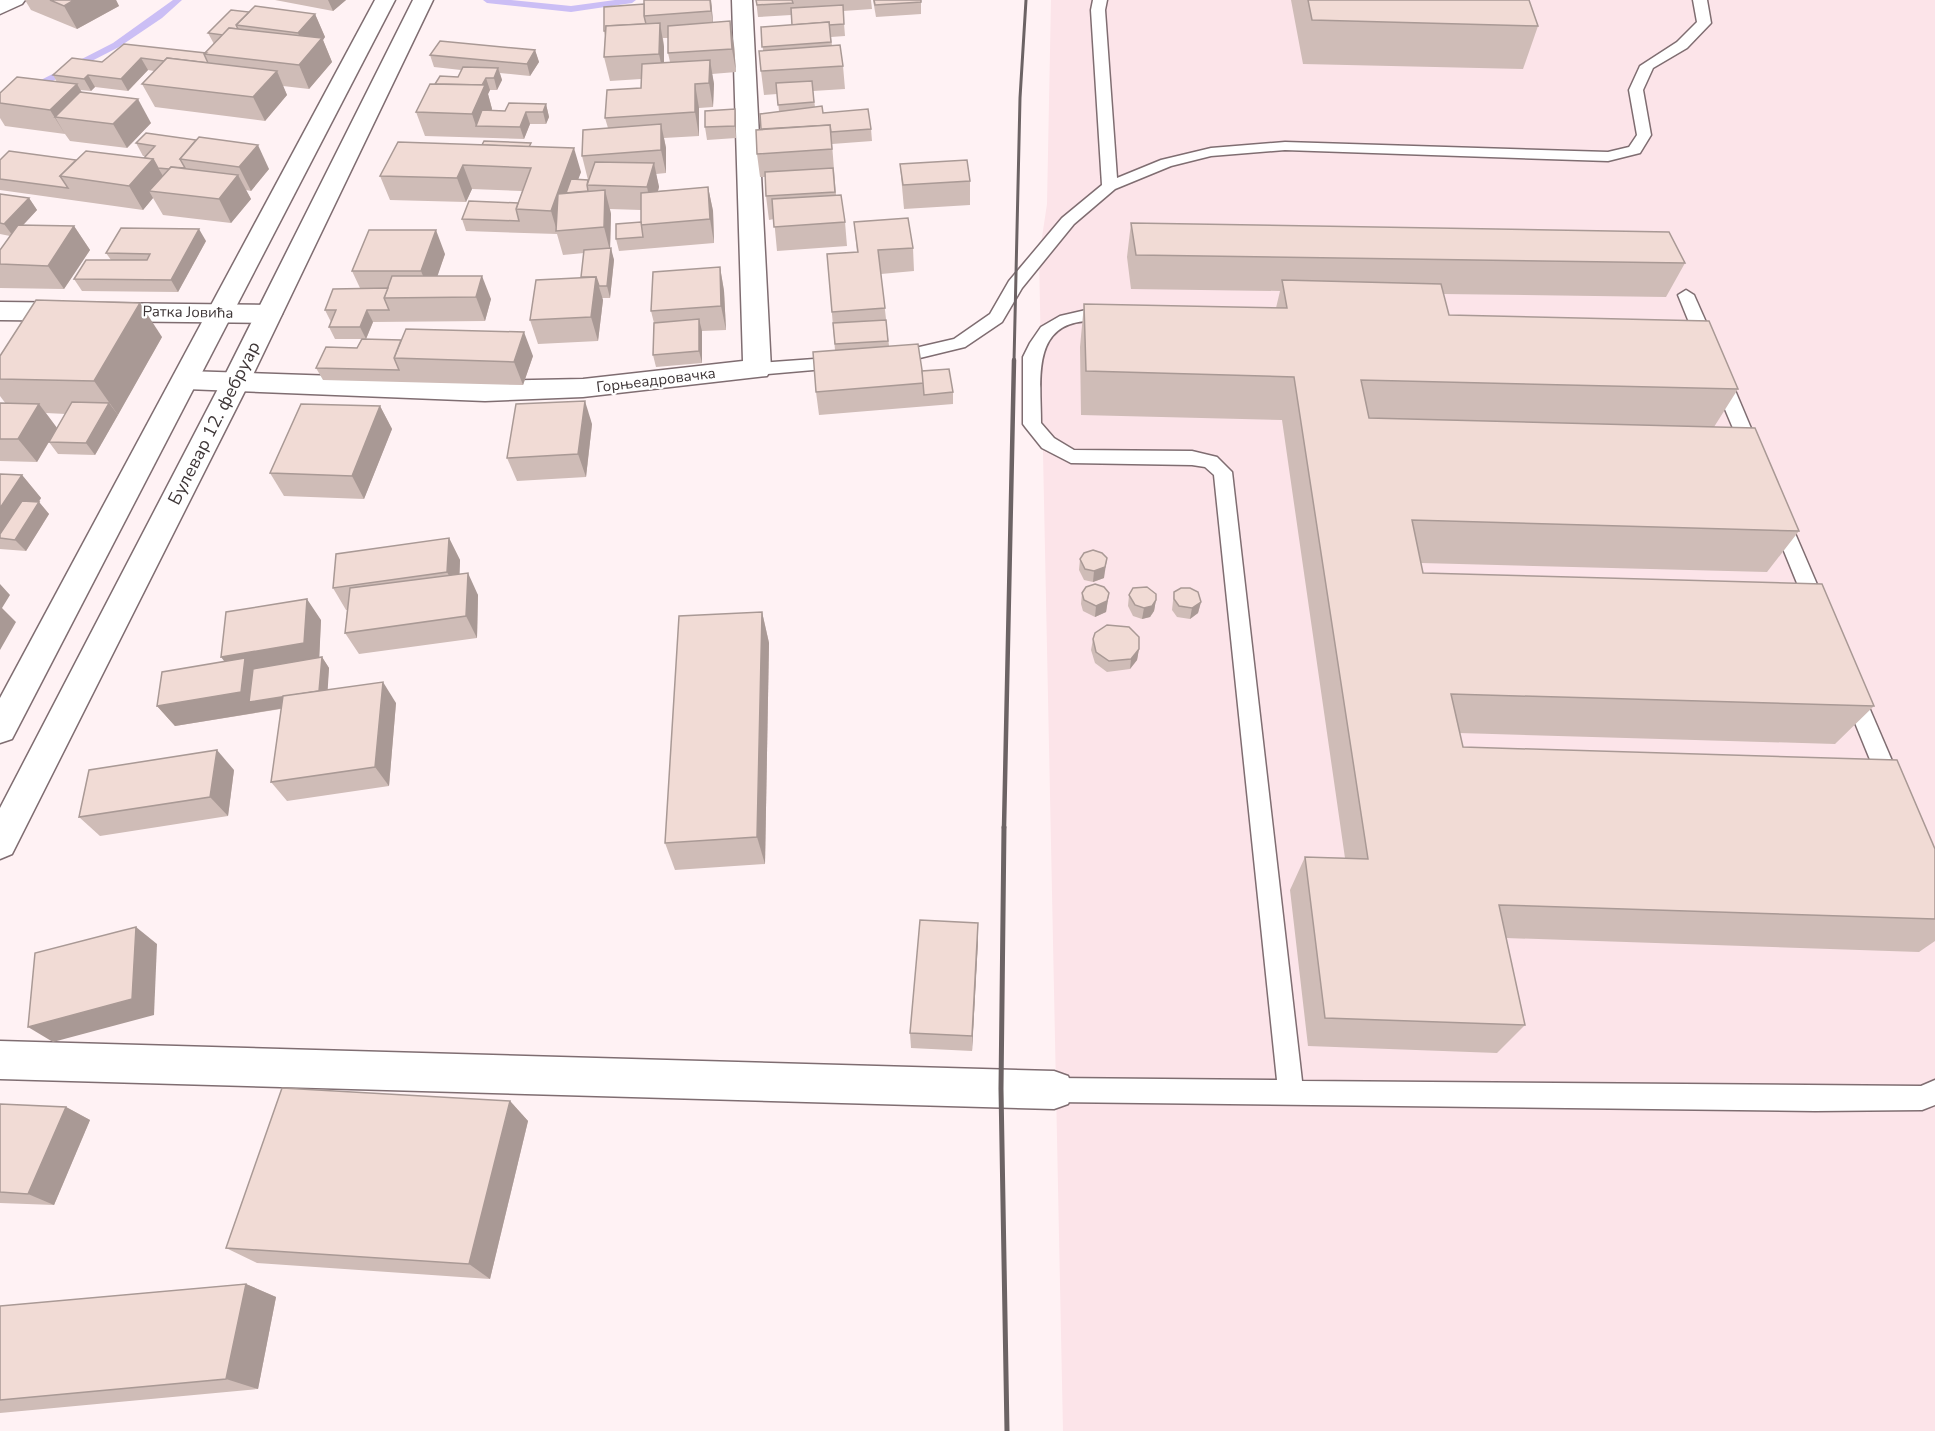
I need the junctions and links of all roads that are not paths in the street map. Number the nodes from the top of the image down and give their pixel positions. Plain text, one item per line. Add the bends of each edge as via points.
1 (15, 0) edge
2 (385, 0) edge
3 (423, 0) edge
4 (742, 0) edge
5 (1100, 0) edge
6 (1700, 0) edge
7 (0, 8) edge
8 (1110, 186) junction
9 (1686, 295) edge
10 (0, 311) edge
11 (222, 312) junction
12 (269, 314) junction
13 (1133, 316) edge
14 (1676, 325) edge
15 (1699, 326) junction
16 (757, 369) junction
17 (186, 380) junction
18 (236, 381) junction
19 (1760, 470) edge
20 (1773, 503) edge
21 (1824, 625) edge
22 (1843, 669) edge
23 (0, 729) edge
24 (1898, 802) edge
25 (0, 843) edge
26 (0, 1060) edge
27 (1054, 1090) joint
28 (1935, 1092) edge
29 (1291, 1093) junction

1 - 7 main road
2 - 11 main road
3 - 12 main road, Булевар 12. фебруар
4 - 16 main road
5 - 8 lane
6 - 8 lane via 1704,23 1682,45 1647,66 1636,90 1644,135 1635,150 1608,157 1285,146 1211,152 1166,163
8 - 16 lane via 1068,221 1016,285 996,318 959,343 869,362
9 - 15 lane
10 - 11 main road, Ратка Јовића
11 - 12 main road, Ратка Јовића
11 - 17 main road
12 - 18 main road, Булевар 12. фебруар
13 - 29 lane via 1086,315 1047,331 1032,357 1032,424 1048,443 1071,456 1192,458 1211,462 1223,471
14 - 15 lane
15 - 19 lane
16 - 18 main road, Горњеадровачка via 583,388 485,392
17 - 18 main road, Горњеадровачка
17 - 23 main road
18 - 25 main road, Булевар 12. фебруар
20 - 21 lane
22 - 24 lane
26 - 27 main road
27 - 29 lane
28 - 29 lane via 1922,1098 1815,1099

